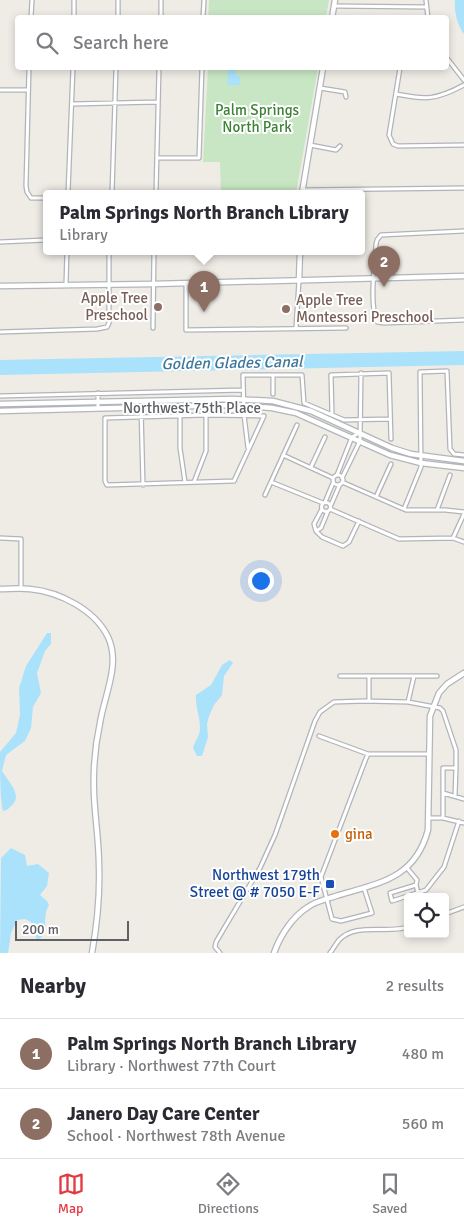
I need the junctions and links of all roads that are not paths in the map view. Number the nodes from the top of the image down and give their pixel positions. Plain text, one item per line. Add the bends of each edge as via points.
1 (32, 0) edge
2 (74, 0) edge
3 (118, 0) edge
4 (162, 0) edge
5 (204, 0) edge
6 (334, 0) edge
7 (426, 0) edge
8 (334, 6) junction
9 (426, 7) junction
10 (31, 15) edge
11 (74, 15) edge
12 (118, 15) edge
13 (161, 15) edge
14 (203, 15) edge
15 (332, 15) edge
16 (427, 15) edge
17 (449, 61) edge
18 (29, 70) edge
19 (73, 70) edge
20 (116, 70) edge
21 (159, 70) edge
22 (202, 70) edge
23 (323, 70) edge
24 (400, 70) edge
25 (464, 80) edge
26 (464, 86) edge
27 (320, 88) junction
28 (0, 90) edge
29 (28, 90) junction
30 (396, 94) junction
31 (346, 97) dead end
32 (158, 102) junction
33 (115, 103) junction
34 (72, 104) junction
35 (310, 145) junction
36 (464, 145) edge
37 (340, 146) dead end
38 (157, 158) junction
39 (464, 188) edge
40 (68, 190) edge
41 (112, 190) edge
42 (156, 190) edge
43 (302, 190) edge
44 (365, 190) edge
45 (43, 198) edge
46 (464, 231) edge
47 (43, 240) edge
48 (0, 242) edge
49 (67, 255) edge
50 (109, 255) edge
51 (154, 255) edge
52 (300, 255) edge
53 (464, 276) edge
54 (374, 279) junction
55 (298, 280) junction
56 (186, 283) junction
57 (66, 284) junction
58 (108, 284) junction
59 (153, 284) junction
60 (0, 286) edge
61 (464, 320) edge
62 (153, 328) dead end
63 (296, 328) junction
64 (346, 328) dead end
65 (0, 332) edge
66 (361, 374) junction
67 (273, 375) junction
68 (243, 390) junction
69 (98, 393) junction
70 (273, 394) dead end
71 (0, 396) edge
72 (244, 399) junction
73 (153, 400) junction
74 (98, 402) junction
75 (0, 404) edge
76 (244, 406) junction
77 (180, 407) junction
78 (98, 408) junction
79 (141, 408) junction
80 (0, 411) edge
81 (332, 414) junction
82 (206, 415) junction
83 (244, 415) junction
84 (141, 416) junction
85 (181, 416) junction
86 (390, 419) junction
87 (361, 420) junction
88 (297, 424) dead end
89 (359, 433) junction
90 (325, 437) dead end
91 (352, 437) junction
92 (391, 439) dead end
93 (360, 441) junction
94 (248, 449) junction
95 (283, 455) junction
96 (464, 455) edge
97 (421, 456) junction
98 (464, 461) edge
99 (421, 463) junction
100 (391, 464) dead end
101 (311, 467) junction
102 (464, 468) edge
103 (450, 475) dead end
104 (335, 478) junction
105 (185, 482) junction
106 (194, 482) junction
107 (271, 482) junction
108 (342, 482) junction
109 (144, 485) junction
110 (265, 495) dead end
111 (376, 497) junction
112 (324, 503) junction
113 (322, 509) junction
114 (330, 509) junction
115 (404, 509) junction
116 (437, 510) junction
117 (464, 513) edge
118 (359, 521) junction
119 (316, 531) junction
120 (0, 538) edge
121 (453, 538) junction
122 (464, 542) edge
123 (0, 588) edge
124 (21, 588) junction
125 (464, 673) edge
126 (340, 676) dead end
127 (369, 676) junction
128 (414, 676) junction
129 (437, 676) dead end
130 (369, 701) junction
131 (408, 702) junction
132 (433, 706) junction
133 (320, 736) dead end
134 (368, 754) junction
135 (429, 754) junction
136 (456, 768) junction
137 (443, 792) junction
138 (455, 796) junction
139 (464, 798) edge
140 (429, 818) junction
141 (442, 818) junction
142 (459, 821) junction
143 (464, 823) edge
144 (407, 868) junction
145 (416, 885) junction
146 (364, 888) junction
147 (418, 893) joint
148 (404, 897) edge
149 (326, 899) junction
150 (464, 907) edge
151 (449, 913) edge
152 (404, 928) edge
153 (92, 953) edge
154 (220, 953) edge
155 (274, 953) edge
156 (330, 953) edge

1 - 10 street
2 - 11 street
3 - 12 street
4 - 13 street
5 - 14 street
6 - 8 street
7 - 9 street
8 - 9 street
8 - 15 street
9 - 16 street
17 - 25 street
18 - 29 street
19 - 34 street
20 - 33 street
21 - 32 street
22 - 38 street via 199,158
23 - 27 street
24 - 30 street
26 - 30 street via 429,99
27 - 31 street via 345,92
27 - 35 street
28 - 29 street
29 - 45 street via 26,186 29,196
30 - 36 street via 389,135 393,144
32 - 33 street
32 - 38 street
33 - 34 street
33 - 41 street
34 - 40 street
35 - 37 street via 336,150
35 - 43 street
38 - 42 street
39 - 44 street
46 - 54 street via 387,233 378,237
47 - 48 street
49 - 57 street
50 - 58 street
51 - 59 street
52 - 55 street
53 - 54 street
54 - 55 street
54 - 61 street via 377,322
55 - 56 street
55 - 63 street
56 - 59 street
56 - 63 street via 186,330
57 - 58 street
57 - 60 street
58 - 59 street
58 - 65 street via 107,326 97,330
59 - 62 street
63 - 64 street
66 - 81 street via 331,375
66 - 86 street via 389,373
66 - 87 street
67 - 68 street via 243,376
67 - 70 street
67 - 81 street via 302,375 304,403
68 - 69 street
68 - 72 street
69 - 71 street
69 - 74 street
72 - 73 street, Northwest 75th Place
72 - 76 street
72 - 89 street, Northwest 75th Place via 298,407
73 - 74 street, Northwest 75th Place
73 - 79 street
74 - 75 street, Northwest 75th Place
74 - 78 street
76 - 77 street, Northwest 75th Place
76 - 83 street
76 - 91 street, Northwest 75th Place via 296,413
77 - 79 street, Northwest 75th Place
77 - 85 street
78 - 79 street, Northwest 75th Place
78 - 80 street, Northwest 75th Place
79 - 84 street
81 - 87 street via 344,420
82 - 83 street
82 - 85 street
82 - 106 street via 206,451
83 - 94 street
83 - 94 street via 264,416
84 - 85 street
84 - 109 street
84 - 109 street via 105,418 105,481 107,485
85 - 105 street via 180,448
86 - 87 street
86 - 92 street
87 - 89 street
88 - 95 street
89 - 91 street
89 - 93 street
89 - 97 street, Northwest 75th Place via 392,448
90 - 101 street
91 - 93 street, Northwest 75th Place
91 - 104 street
93 - 99 street, Northwest 75th Place via 390,455
93 - 108 street
94 - 106 street via 234,481
95 - 101 street
95 - 107 street
96 - 97 street via 451,452 446,371 420,372
97 - 98 street, Northwest 75th Place
97 - 99 street
99 - 102 street, Northwest 75th Place
99 - 115 street
100 - 111 street
101 - 104 street
103 - 116 street
104 - 108 street
104 - 108 street
104 - 112 street
105 - 106 street
105 - 109 street
107 - 110 street
107 - 112 street
108 - 111 street
108 - 114 street
111 - 115 street
112 - 113 street
112 - 114 street
113 - 114 street
113 - 119 street via 314,524
114 - 118 street
114 - 119 street via 321,528
115 - 116 street
116 - 117 street
117 - 121 street
118 - 119 street via 346,545 322,537
118 - 121 street via 399,539
120 - 124 street via 21,539
121 - 122 street
123 - 124 street
124 - 153 street via 45,591 81,608 108,638 113,665 94,763 99,866 98,914
125 - 132 street via 439,692
126 - 127 street
127 - 128 street
127 - 130 street
128 - 129 street
128 - 131 street
130 - 131 street
130 - 154 street via 334,702 314,721 275,835 260,868 216,942 215,947
131 - 132 street
132 - 135 street
132 - 136 street via 442,711 456,750
133 - 134 street
134 - 135 street
134 - 149 street via 321,875
135 - 140 street
136 - 137 street via 443,768
136 - 138 street
137 - 138 street
137 - 141 street
138 - 139 street
140 - 141 street
140 - 144 street via 425,842
141 - 142 street
142 - 143 street
142 - 147 street via 444,867 426,890
144 - 145 street via 417,880
144 - 146 street via 392,878
145 - 147 street
145 - 148 street via 390,893 392,901
146 - 149 street
146 - 149 street via 372,913 341,921 332,919
149 - 155 street via 306,908 294,919
150 - 151 street
152 - 156 street via 351,933 340,939

